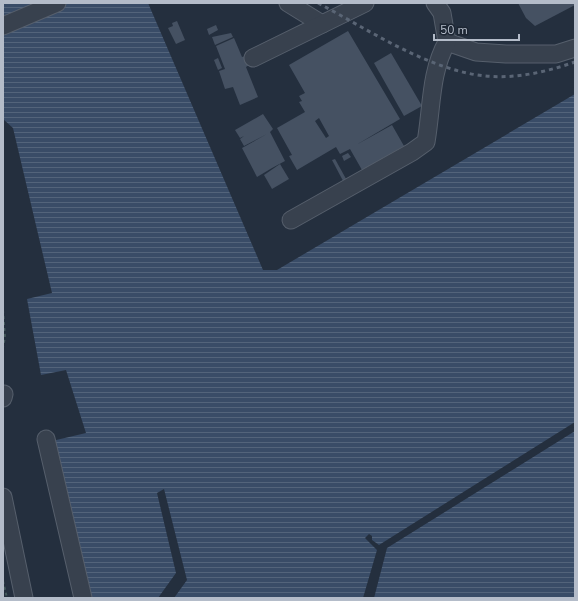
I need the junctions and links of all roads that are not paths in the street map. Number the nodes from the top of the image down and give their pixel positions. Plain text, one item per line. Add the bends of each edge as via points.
1 (57, 3) edge
2 (288, 3) edge
3 (365, 3) edge
4 (435, 3) edge
5 (322, 24) junction
6 (3, 26) edge
7 (447, 42) junction
8 (575, 48) edge
9 (253, 58) dead end
10 (291, 220) dead end
11 (46, 439) dead end
12 (3, 497) edge
13 (24, 598) edge
14 (83, 598) edge

1 - 6 street
2 - 5 street
3 - 5 street
4 - 7 street via 442,13
5 - 9 street
7 - 8 street via 476,52 506,54 556,54
7 - 10 street via 434,74 426,142
11 - 14 street
12 - 13 street

